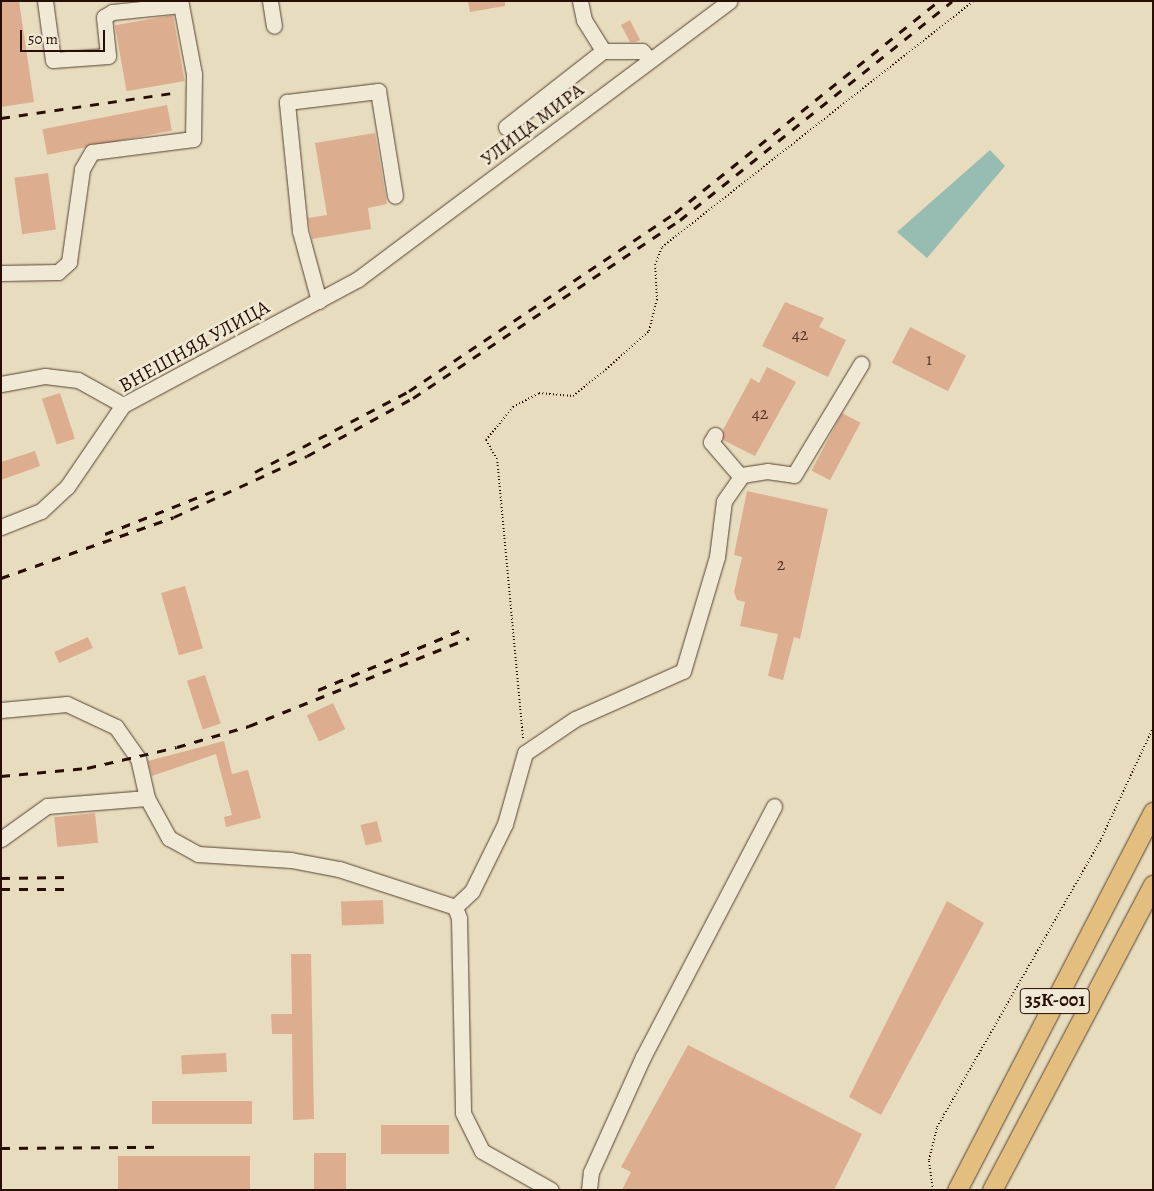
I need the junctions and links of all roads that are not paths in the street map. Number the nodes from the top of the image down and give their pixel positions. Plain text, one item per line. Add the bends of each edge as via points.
1 (45, 1) edge
2 (270, 1) edge
3 (580, 1) edge
4 (729, 1) edge
5 (274, 26) dead end
6 (604, 51) junction
7 (650, 60) junction
8 (506, 127) dead end
9 (395, 196) dead end
10 (1, 273) edge
11 (358, 279) joint
12 (319, 300) junction
13 (861, 364) dead end
14 (1, 384) edge
15 (123, 405) junction
16 (715, 435) dead end
17 (741, 477) junction
18 (1, 527) edge
19 (1, 710) edge
20 (147, 798) junction
21 (774, 806) dead end
22 (1153, 812) edge
23 (1, 839) edge
24 (1153, 884) edge
25 (455, 907) junction
26 (552, 1190) edge
27 (589, 1190) edge
28 (957, 1190) edge
29 (992, 1190) edge

1 - 10 street via 54,60 108,56 104,17 112,12 181,5 194,74 193,139 92,152 82,169 69,262 58,272
2 - 5 street
3 - 6 street via 584,20
4 - 7 street, УЛИЦА МИРА
6 - 7 street via 642,51
6 - 8 street
7 - 11 street, УЛИЦА МИРА
9 - 12 street via 378,91 286,102 300,231
11 - 12 street, ВНЕШНЯЯ УЛИЦА
12 - 15 street, ВНЕШНЯЯ УЛИЦА
13 - 17 street via 794,475 767,471
14 - 15 street via 46,376 78,380
15 - 18 street, ВНЕШНЯЯ УЛИЦА via 67,487 40,511
16 - 17 street via 711,442
17 - 25 street via 724,502 716,557 683,671 575,719 525,753 505,824 472,891
19 - 20 street via 67,704 116,727 138,758
20 - 23 street via 47,806
20 - 25 street via 169,838 198,854 291,860 339,869
21 - 27 street via 644,1057 590,1172
22 - 28 main road, 35К-001
24 - 29 main road, 35К-001
25 - 26 street via 459,918 463,1113 482,1152

